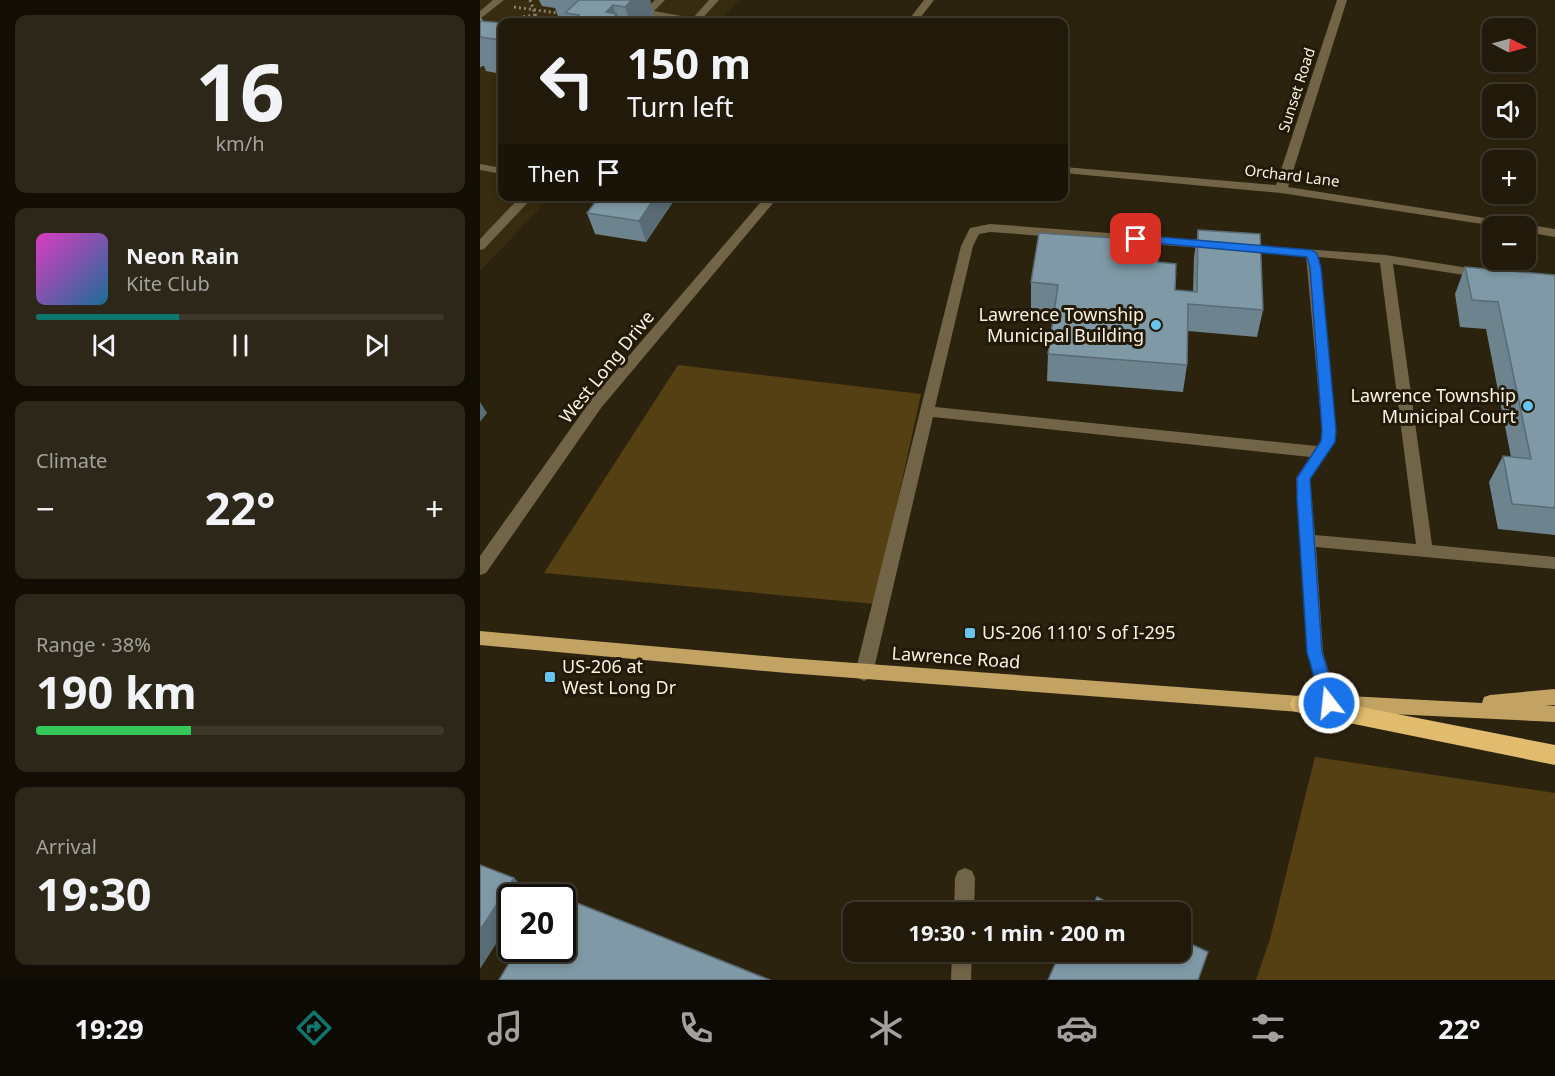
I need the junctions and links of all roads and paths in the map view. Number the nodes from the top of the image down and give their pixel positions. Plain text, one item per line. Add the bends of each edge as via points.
1 (530, 0) edge
2 (660, 0) edge
3 (714, 0) edge
4 (929, 0) edge
5 (1342, 0) edge
6 (502, 3) edge
7 (532, 9) junction
8 (558, 13) dead end
9 (535, 15) junction
10 (480, 16) edge
11 (526, 18) edge
12 (536, 18) edge
13 (673, 18) edge
14 (698, 18) edge
15 (915, 18) edge
16 (480, 167) edge
17 (498, 170) edge
18 (1068, 170) edge
19 (1281, 189) junction
20 (523, 201) edge
21 (769, 201) edge
22 (1482, 221) edge
23 (1536, 230) edge
24 (1555, 233) edge
25 (480, 246) edge
26 (1312, 254) junction
27 (1386, 259) junction
28 (1493, 275) edge
29 (926, 411) junction
30 (1319, 452) junction
31 (1306, 540) junction
32 (1425, 551) junction
33 (1555, 563) edge
34 (480, 568) edge
35 (480, 638) edge
36 (864, 673) junction
37 (1555, 697) edge
38 (1329, 703) junction
39 (1300, 704) junction
40 (1430, 708) junction
41 (1555, 714) edge
42 (1555, 755) edge
43 (965, 878) dead end
44 (964, 902) edge
45 (962, 962) edge
46 (961, 980) edge

1 - 7 path
2 - 13 street via 647,13
3 - 14 street
4 - 15 street
5 - 19 street, Sunset Road
6 - 7 path
6 - 10 street
7 - 8 path
7 - 9 path
9 - 11 path
9 - 12 path
16 - 17 street
18 - 19 street, Orchard Lane
19 - 22 street, Orchard Lane
20 - 25 street
21 - 34 street, West Long Drive via 596,404
23 - 24 street
26 - 27 street
26 - 29 street via 1020,230 974,231
26 - 30 street via 1329,430 1328,442
27 - 28 street
27 - 32 street
29 - 30 street
29 - 36 street
30 - 31 street via 1303,478
31 - 32 street
31 - 38 street via 1314,652
32 - 33 street
35 - 36 main road, Lawrence Road
36 - 39 main road, Lawrence Road
37 - 40 main road, Lawrence Road
38 - 39 main road, Lawrence Road
38 - 40 main road, Lawrence Road
39 - 42 highway
40 - 41 main road, Lawrence Road
43 - 44 street
45 - 46 street

